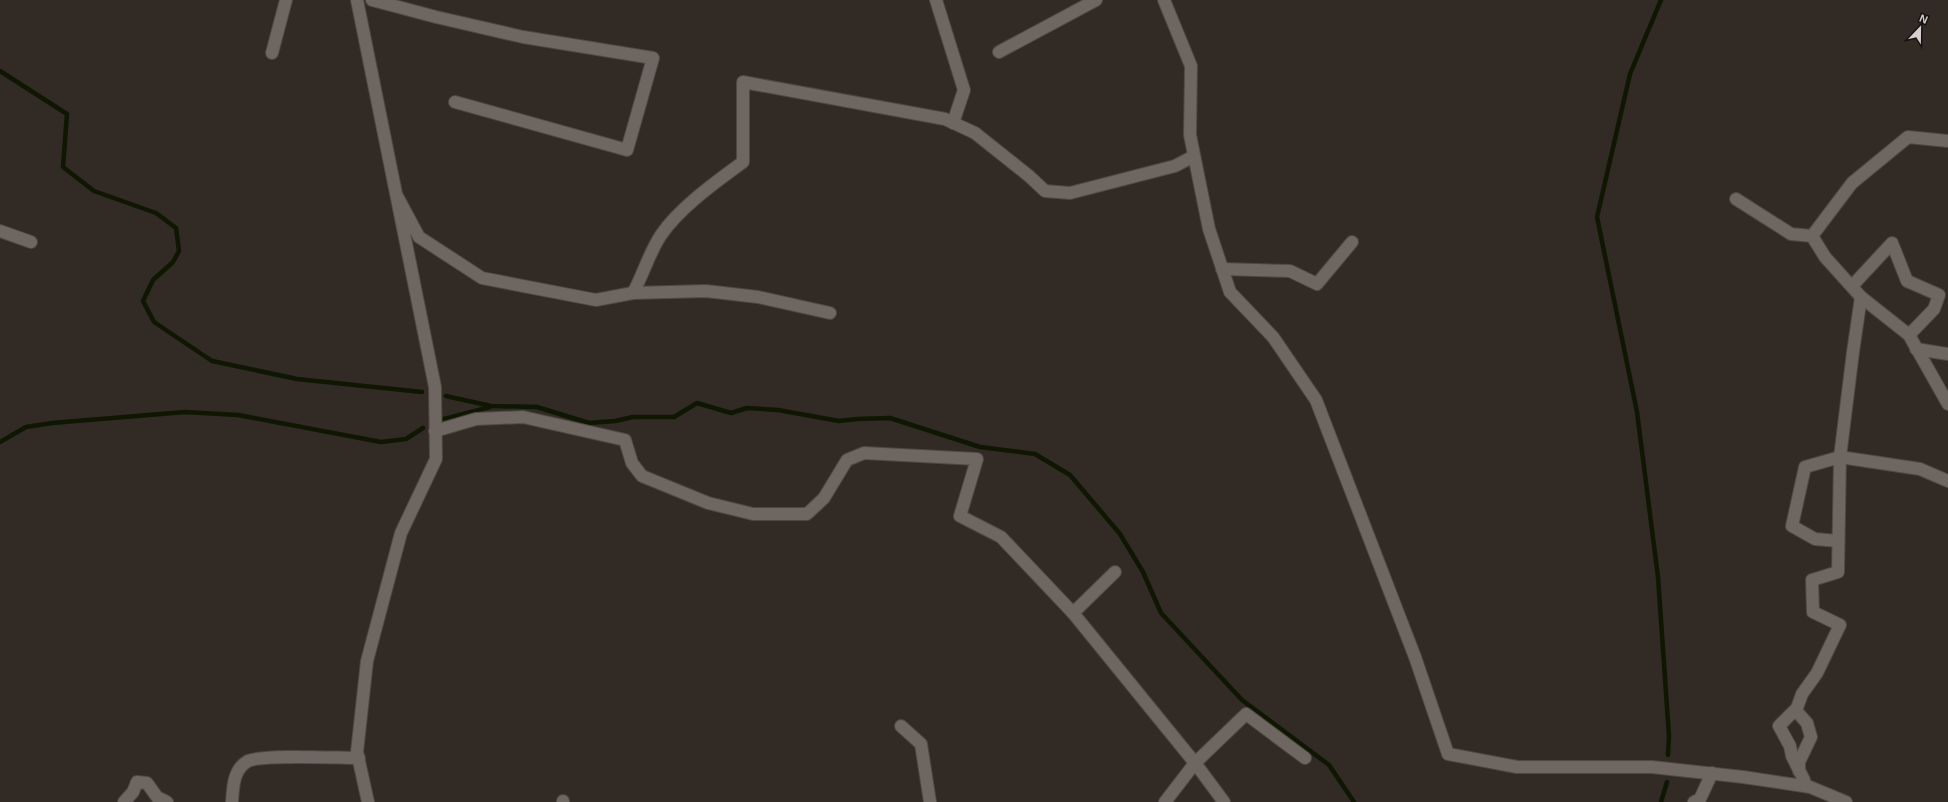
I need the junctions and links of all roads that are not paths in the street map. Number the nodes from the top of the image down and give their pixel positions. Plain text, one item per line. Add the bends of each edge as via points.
1 (286, 0) edge
2 (357, 0) edge
3 (372, 0) edge
4 (936, 0) edge
5 (1096, 0) edge
6 (1164, 0) edge
7 (999, 52) dead end
8 (272, 53) dead end
9 (455, 102) dead end
10 (953, 123) junction
11 (1948, 141) edge
12 (1194, 156) junction
13 (397, 196) junction
14 (1736, 199) dead end
15 (0, 231) edge
16 (1812, 236) junction
17 (31, 242) dead end
18 (1352, 242) dead end
19 (1222, 269) junction
20 (1852, 286) junction
21 (633, 293) junction
22 (1861, 297) junction
23 (830, 313) dead end
24 (1909, 335) junction
25 (1916, 349) junction
26 (1948, 354) edge
27 (1948, 404) edge
28 (435, 431) junction
29 (1840, 457) junction
30 (1948, 481) edge
31 (1838, 541) junction
32 (1115, 572) dead end
33 (1073, 613) junction
34 (1798, 713) dead end
35 (901, 726) dead end
36 (359, 758) junction
37 (1306, 758) dead end
38 (1195, 763) junction
39 (1799, 771) junction
40 (1712, 773) junction
41 (1805, 786) junction
42 (124, 802) edge
43 (167, 802) edge
44 (232, 802) edge
45 (368, 802) edge
46 (930, 802) edge
47 (1165, 802) edge
48 (1224, 802) edge
49 (1694, 802) edge
50 (1846, 802) edge

1 - 8 street
2 - 13 street
3 - 9 street via 523,37 653,58 627,150
4 - 10 street via 964,90
5 - 7 street
6 - 12 street via 1191,66 1190,135
10 - 12 street via 975,133 1045,191 1070,193 1175,166
10 - 21 street via 945,119 743,82 743,162 709,187 661,235
11 - 16 street via 1908,137 1852,183
12 - 19 street via 1209,229
13 - 21 street via 419,238 482,278 596,300
13 - 28 street via 435,387
14 - 16 street via 1791,234
15 - 17 street
16 - 20 street via 1825,257
18 - 19 street via 1317,284 1290,270
19 - 40 street via 1230,292 1273,337 1316,400 1415,657 1448,754 1517,766 1652,767
20 - 22 street
20 - 24 street via 1892,243 1907,281 1939,295 1934,309
21 - 23 street via 706,291 758,297
22 - 24 street
22 - 29 street
24 - 25 street
25 - 26 street
25 - 27 street
28 - 33 street via 476,419 523,417 625,440 632,463 642,476 708,503 753,514 807,514 824,498 847,460 864,453 977,459 960,516 1001,536
28 - 36 street via 436,459 401,533 367,661 357,752
29 - 30 street via 1920,469
29 - 31 street
29 - 31 street via 1805,467 1792,526 1815,539
31 - 39 street via 1838,572 1812,580 1813,612 1840,625 1817,673 1802,694 1797,708 1779,726
32 - 33 street
33 - 38 street
34 - 39 street via 1807,723 1812,737 1799,762
35 - 46 street via 922,744
36 - 44 street via 274,758 247,762 236,773
36 - 45 street
37 - 38 street via 1246,714
38 - 47 street
38 - 48 street
39 - 41 street
40 - 41 street
40 - 49 street via 1700,799
41 - 50 street
42 - 43 street via 133,792 137,782 147,783 157,797

